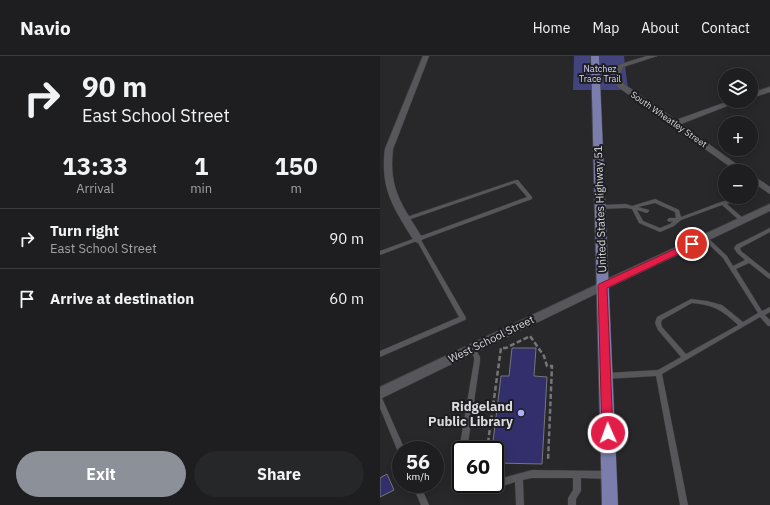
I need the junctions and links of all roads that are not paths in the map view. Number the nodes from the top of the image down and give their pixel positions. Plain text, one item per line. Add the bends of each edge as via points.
1 (426, 56) edge
2 (595, 56) edge
3 (654, 56) edge
4 (770, 88) edge
5 (758, 93) edge
6 (718, 107) edge
7 (675, 123) junction
8 (732, 164) edge
9 (758, 182) edge
10 (770, 191) edge
11 (720, 204) edge
12 (724, 204) edge
13 (600, 207) junction
14 (633, 207) junction
15 (770, 207) edge
16 (647, 211) dead end
17 (406, 219) junction
18 (679, 219) junction
19 (668, 220) dead end
20 (742, 220) junction
21 (770, 230) edge
22 (705, 238) junction
23 (418, 239) junction
24 (380, 253) edge
25 (749, 260) junction
26 (732, 269) junction
27 (770, 277) edge
28 (602, 286) junction
29 (770, 309) edge
30 (761, 314) junction
31 (770, 324) edge
32 (742, 325) junction
33 (472, 348) junction
34 (380, 354) edge
35 (686, 358) junction
36 (659, 373) junction
37 (606, 376) junction
38 (380, 392) edge
39 (380, 400) edge
40 (397, 441) edge
41 (464, 441) edge
42 (577, 475) junction
43 (609, 475) junction
44 (519, 479) junction
45 (504, 482) edge
46 (419, 493) edge
47 (424, 505) edge
48 (520, 505) edge
49 (572, 505) edge
50 (610, 505) edge
51 (684, 505) edge

1 - 17 street via 386,161 388,187
2 - 13 main road, United States Highway 51
3 - 7 street, South Wheatley Street via 620,66 617,70 618,80 621,85
4 - 5 street
6 - 7 street
7 - 8 street, South Wheatley Street
9 - 10 street
11 - 18 lane
12 - 20 lane
13 - 14 lane
13 - 28 main road, United States Highway 51
14 - 16 lane
14 - 18 lane via 654,201 677,210
14 - 18 lane via 641,222 660,230
15 - 20 street
17 - 23 street
17 - 23 lane via 516,181 530,198
18 - 19 lane
20 - 22 street
21 - 25 lane via 738,246 739,252
22 - 26 lane via 725,257
22 - 28 street
23 - 24 lane
23 - 34 lane via 463,318
25 - 26 lane
25 - 27 lane
26 - 30 lane
28 - 33 street, West School Street
28 - 37 main road, United States Highway 51
29 - 30 lane
30 - 31 lane
30 - 32 lane
32 - 35 lane
32 - 35 lane via 721,306 696,301 691,301 664,315 659,319 660,328
33 - 38 street, West School Street
33 - 41 lane via 477,361
35 - 36 lane
36 - 37 lane
36 - 51 lane
37 - 43 main road, United States Highway 51
39 - 40 lane
42 - 43 lane
42 - 44 lane via 532,474
42 - 49 lane via 577,491 572,498
43 - 50 main road, United States Highway 51
44 - 45 lane
44 - 48 lane
46 - 47 lane

